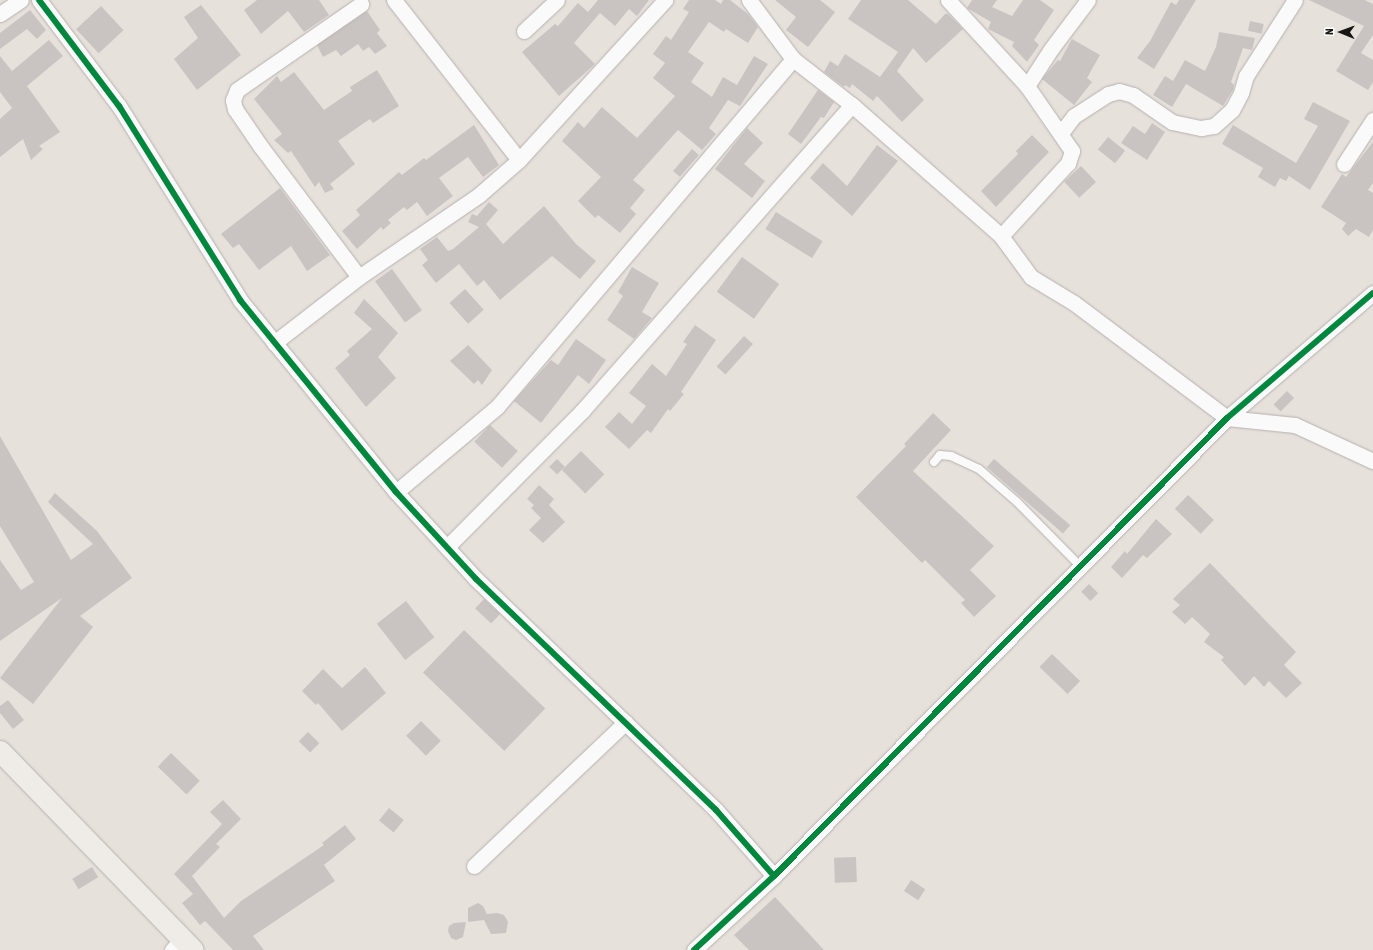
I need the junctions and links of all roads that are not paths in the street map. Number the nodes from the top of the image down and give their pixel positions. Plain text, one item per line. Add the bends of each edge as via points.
1 (21, 0) edge
2 (39, 0) edge
3 (394, 0) edge
4 (557, 0) edge
5 (665, 0) edge
6 (749, 0) edge
7 (948, 0) edge
8 (1088, 0) edge
9 (1295, 0) edge
10 (361, 1) edge
11 (0, 14) edge
12 (524, 31) dead end
13 (793, 59) junction
14 (1027, 86) junction
15 (852, 105) junction
16 (1373, 120) edge
17 (1061, 133) junction
18 (519, 160) junction
19 (1344, 164) dead end
20 (1001, 236) junction
21 (359, 278) junction
22 (1373, 293) edge
23 (274, 343) junction
24 (1227, 418) junction
25 (1373, 461) edge
26 (934, 462) dead end
27 (396, 492) junction
28 (447, 547) junction
29 (1081, 567) junction
30 (626, 722) junction
31 (0, 751) edge
32 (474, 866) dead end
33 (774, 876) junction
34 (182, 946) edge
35 (694, 950) edge

1 - 11 street
2 - 23 street via 119,106 232,287
3 - 18 street
4 - 12 street
5 - 18 street
6 - 13 street
7 - 14 street
8 - 14 street
9 - 17 street via 1246,76 1232,110 1214,126 1201,128 1172,122 1133,95 1119,91 1108,94 1074,116
10 - 21 street via 237,90 233,100 235,109 261,147
13 - 15 street
13 - 27 street via 497,407
14 - 17 street
15 - 20 street
15 - 28 street via 582,411
16 - 19 street
17 - 20 street via 1072,151 1068,163
18 - 21 street via 479,195
20 - 24 street via 1031,277 1074,303
21 - 23 street
22 - 24 street
23 - 27 street
24 - 25 street via 1296,424
24 - 29 street
26 - 29 lane via 940,455 951,456 979,470 1017,502
27 - 28 street
28 - 30 street via 476,579
29 - 33 street
30 - 32 street
30 - 33 street via 716,810
31 - 34 street
33 - 35 street

